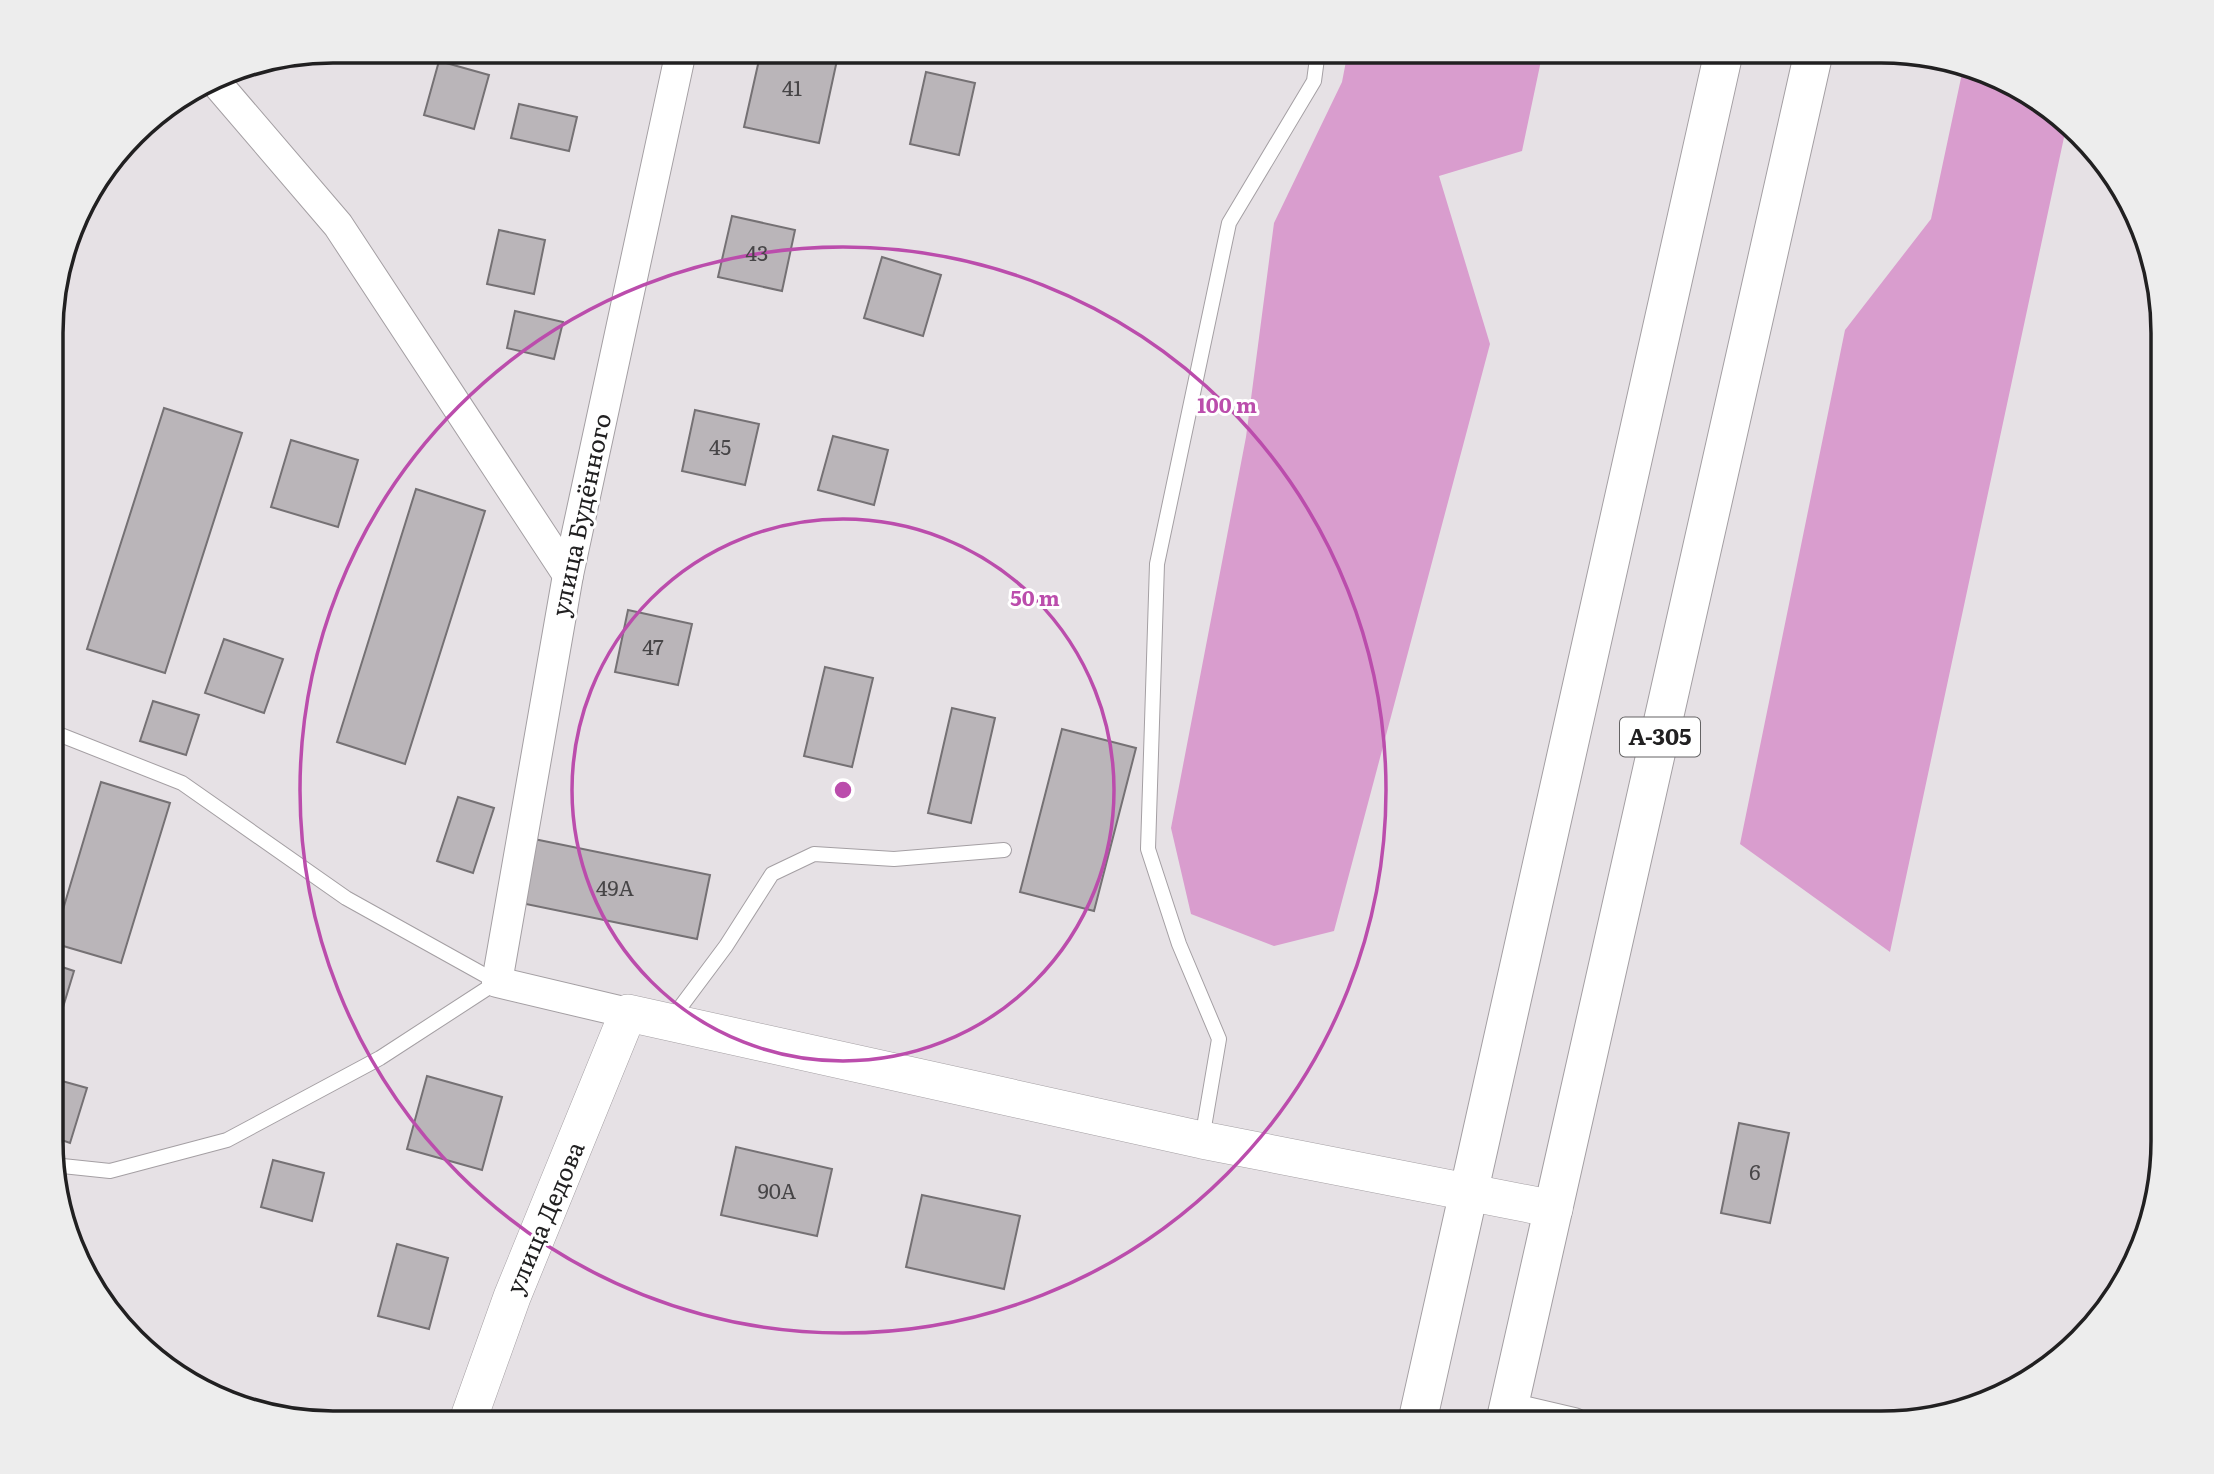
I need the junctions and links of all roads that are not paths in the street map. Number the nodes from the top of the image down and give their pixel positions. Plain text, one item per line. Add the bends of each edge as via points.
1 (678, 63) edge
2 (1316, 63) edge
3 (1721, 63) edge
4 (1811, 63) edge
5 (220, 88) edge
6 (568, 575) junction
7 (63, 736) edge
8 (1004, 850) dead end
9 (497, 982) junction
10 (628, 1013) junction
11 (669, 1022) junction
12 (1202, 1140) junction
13 (64, 1166) edge
14 (1469, 1191) junction
15 (1554, 1209) junction
16 (471, 1411) edge
17 (1420, 1411) edge
18 (1508, 1411) edge

1 - 6 street, улица Будённого
2 - 12 lane via 1314,81 1229,223 1157,564 1148,849 1179,944 1219,1039
3 - 14 highway
4 - 15 highway, А-305
5 - 6 street via 338,225
6 - 9 street, улица Будённого
7 - 9 lane via 182,783 346,898
8 - 11 lane via 894,859 814,854 772,874
9 - 10 street
9 - 13 lane via 380,1058 227,1140 110,1171
10 - 11 street
10 - 16 street, улица Дедова via 512,1297
11 - 12 street
12 - 14 street
14 - 15 street
14 - 17 highway
15 - 18 highway, А-305

